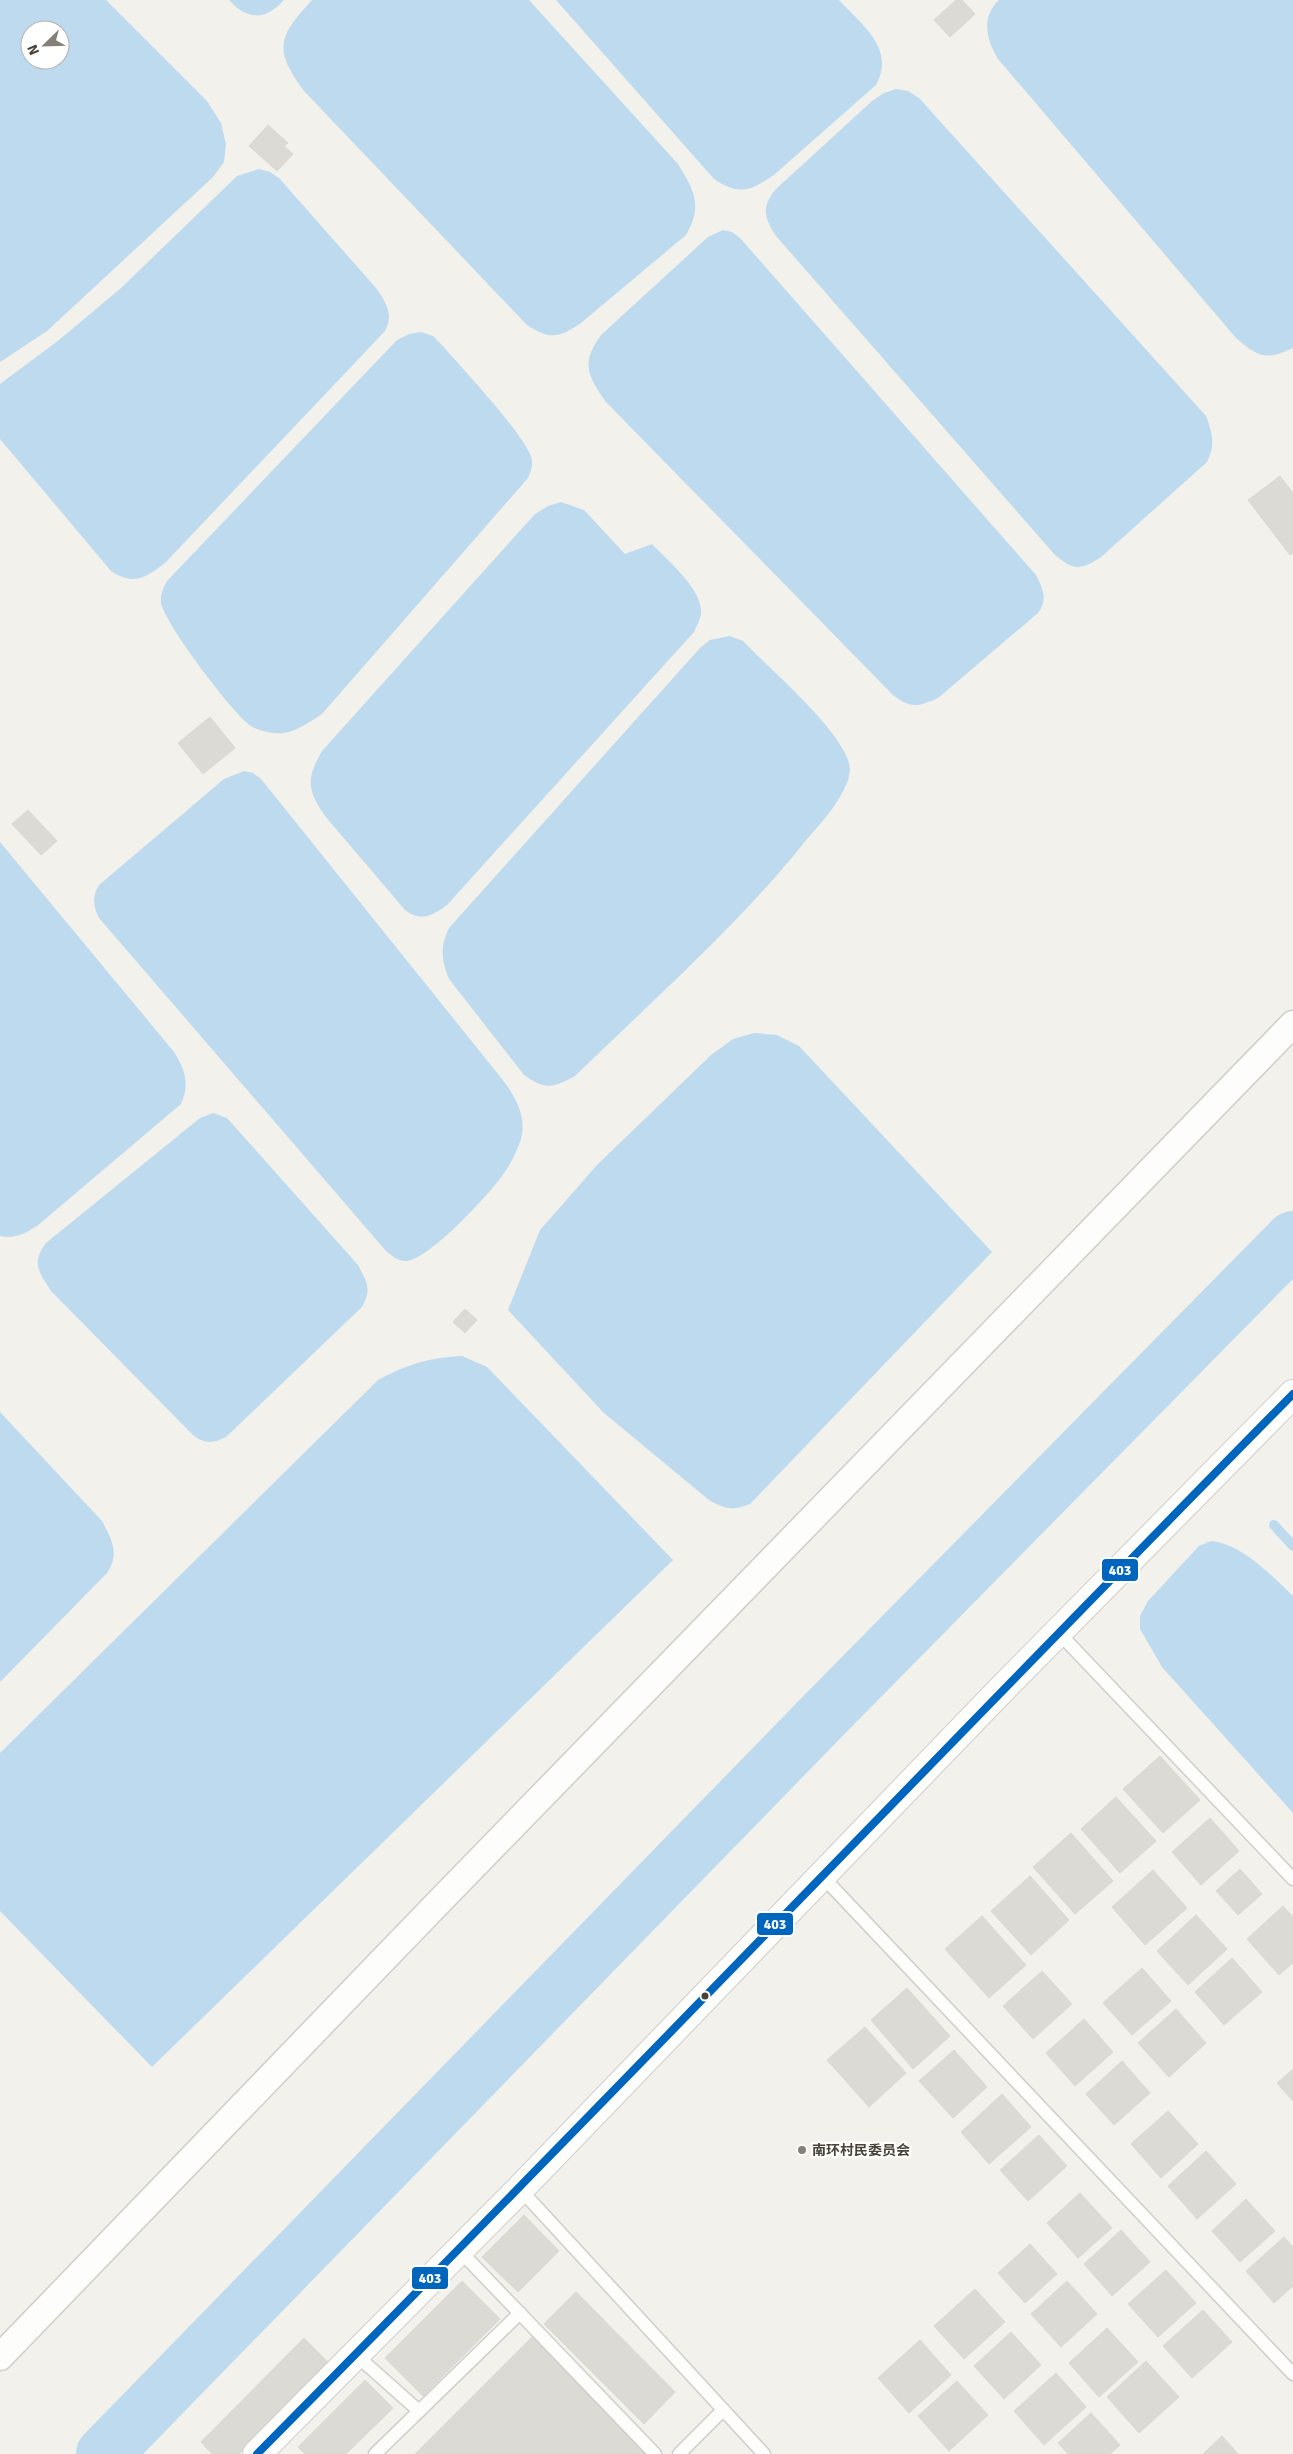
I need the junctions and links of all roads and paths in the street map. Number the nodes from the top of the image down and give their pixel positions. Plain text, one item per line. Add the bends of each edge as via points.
1 (1293, 1024) edge
2 (1293, 1394) edge
3 (1058, 1632) junction
4 (822, 1876) junction
5 (1293, 1879) edge
6 (520, 2189) junction
7 (459, 2250) junction
8 (520, 2313) junction
9 (356, 2355) junction
10 (0, 2357) edge
11 (1293, 2374) edge
12 (723, 2410) junction
13 (418, 2412) junction
14 (267, 2448) edge
15 (375, 2454) edge
16 (654, 2454) edge
17 (679, 2454) edge
18 (764, 2454) edge

1 - 10 street
2 - 3 street
3 - 4 street
3 - 5 lane
4 - 6 street
4 - 11 lane
6 - 7 street
6 - 12 lane
7 - 8 lane
7 - 9 street
8 - 13 lane
8 - 16 lane
9 - 13 lane
9 - 14 street
12 - 17 lane
12 - 18 lane
13 - 15 lane

